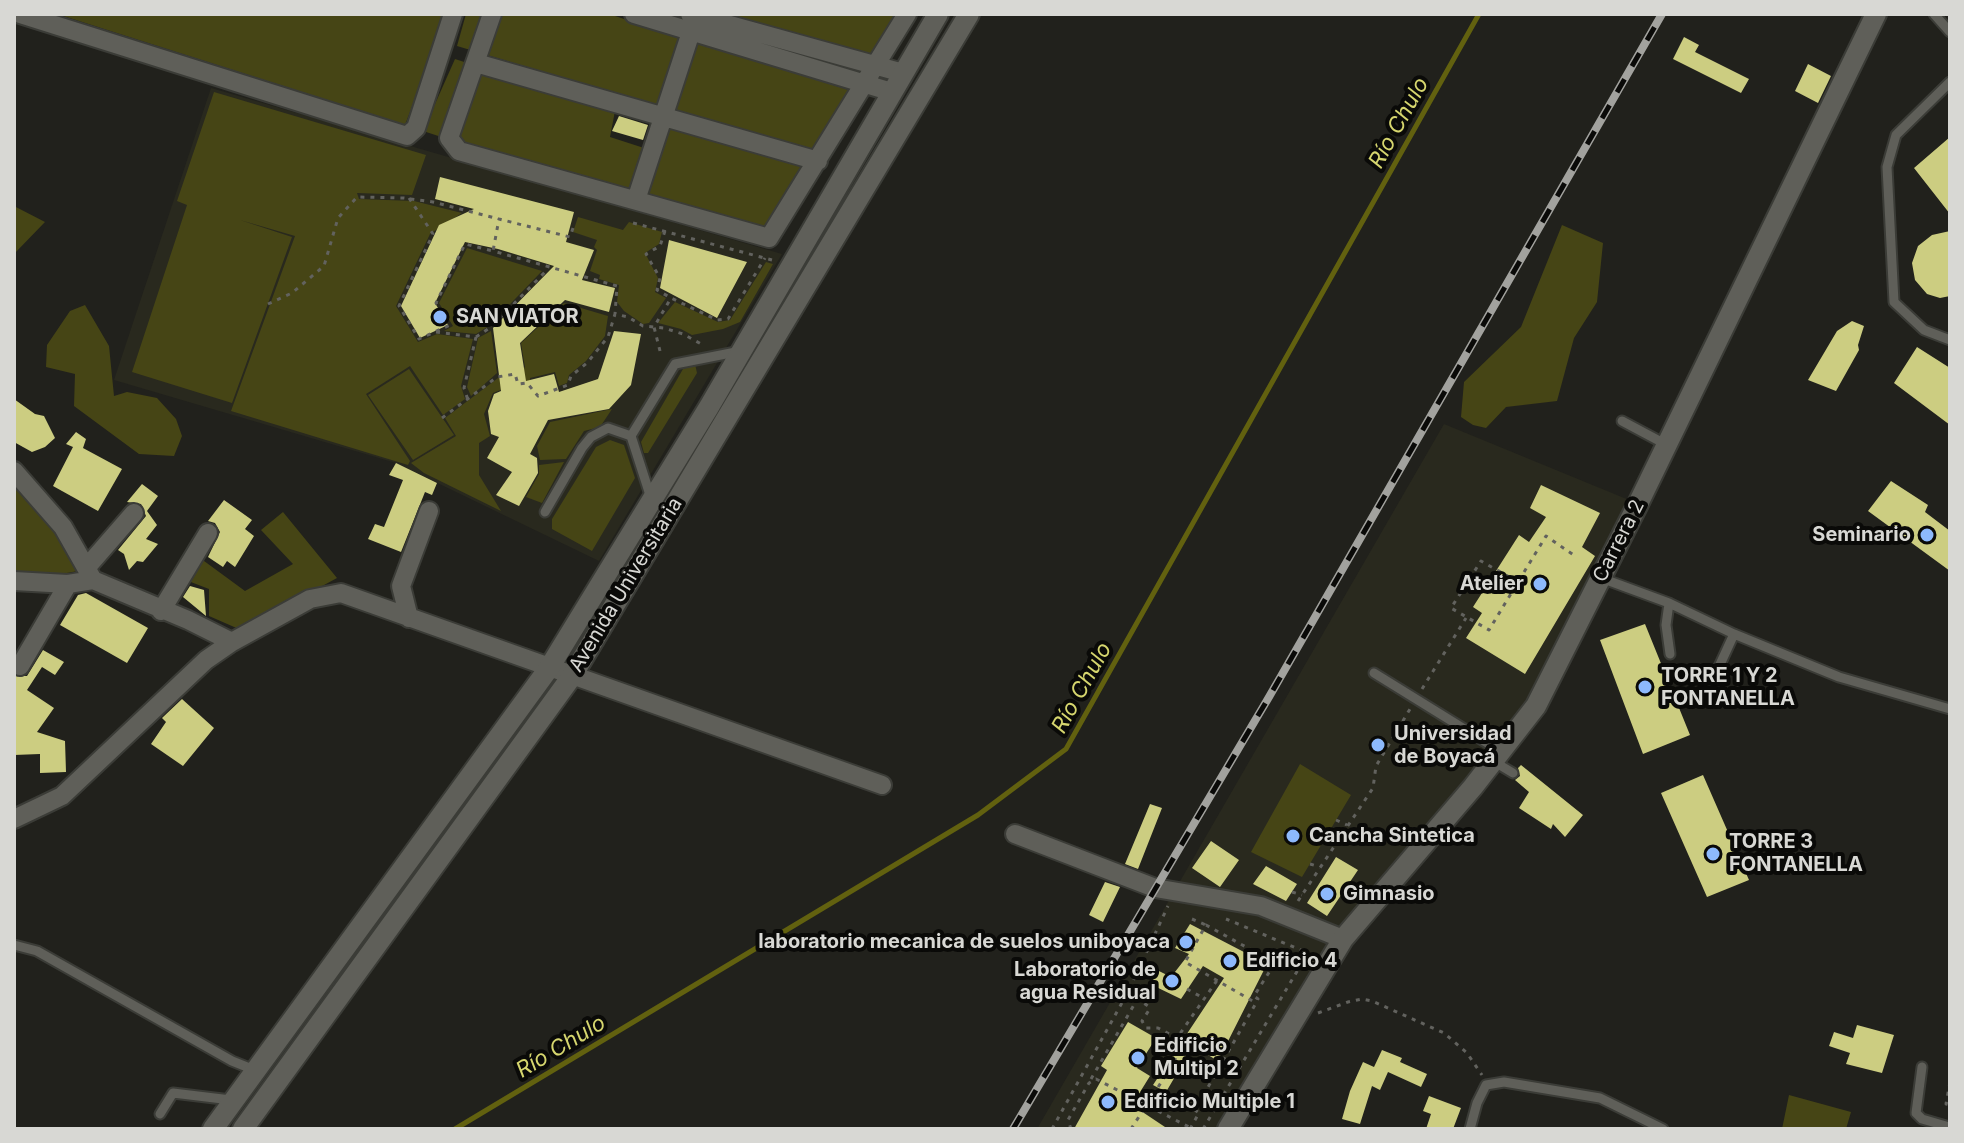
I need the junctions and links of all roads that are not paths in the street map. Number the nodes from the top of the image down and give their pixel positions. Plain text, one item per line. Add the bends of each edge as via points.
1 (20, 14) edge
2 (453, 14) edge
3 (492, 14) edge
4 (634, 14) edge
5 (907, 14) edge
6 (938, 14) edge
7 (969, 14) edge
8 (1876, 14) edge
9 (1934, 14) edge
10 (693, 19) edge
11 (1950, 32) edge
12 (476, 63) junction
13 (877, 65) junction
14 (903, 73) junction
15 (1950, 82) edge
16 (866, 84) junction
17 (892, 92) junction
18 (664, 115) junction
19 (818, 161) junction
20 (636, 200) junction
21 (1950, 340) edge
22 (742, 351) junction
23 (1622, 421) dead end
24 (631, 436) junction
25 (1667, 445) junction
26 (14, 471) edge
27 (652, 501) junction
28 (429, 511) dead end
29 (545, 512) dead end
30 (134, 513) dead end
31 (208, 533) dead end
32 (90, 574) junction
33 (1601, 578) junction
34 (14, 581) edge
35 (68, 584) junction
36 (1669, 603) junction
37 (161, 611) junction
38 (409, 618) junction
39 (1734, 634) junction
40 (232, 642) junction
41 (1670, 654) dead end
42 (20, 666) dead end
43 (549, 668) junction
44 (1717, 671) dead end
45 (1374, 673) dead end
46 (572, 676) junction
47 (1950, 709) edge
48 (1497, 756) junction
49 (1513, 773) dead end
50 (882, 785) dead end
51 (14, 819) edge
52 (1015, 834) dead end
53 (1343, 939) junction
54 (14, 945) edge
55 (1922, 1067) dead end
56 (257, 1071) junction
57 (235, 1100) junction
58 (160, 1114) dead end
59 (213, 1129) edge
60 (243, 1129) edge
61 (1228, 1129) edge
62 (1470, 1129) edge
63 (1663, 1129) edge
64 (1948, 1129) edge

1 - 2 street via 407,136 416,128
3 - 12 street
4 - 10 street
5 - 13 street
6 - 14 main road, Avenida Universitaria
7 - 46 main road, Avenida Universitaria
8 - 25 main road, Carrera 2
9 - 11 lane
10 - 13 street
10 - 16 street
10 - 18 street
12 - 18 street
12 - 20 street via 449,138 459,151
13 - 14 street
13 - 16 street
14 - 17 main road, Avenida Universitaria
15 - 21 lane via 1896,135 1887,167 1894,302 1924,330
16 - 17 street
16 - 19 street
17 - 22 main road, Avenida Universitaria
18 - 19 street
18 - 20 street
19 - 20 street via 769,238
22 - 24 lane via 675,364
22 - 27 main road, Avenida Universitaria
23 - 25 lane
24 - 27 lane
24 - 29 lane via 608,428 591,437
25 - 33 main road, Carrera 2
26 - 32 street via 63,527
27 - 43 main road, Avenida Universitaria
28 - 38 street via 401,586
30 - 32 street
31 - 37 street
32 - 35 street
32 - 37 street
33 - 36 lane
33 - 48 main road, Carrera 2 via 1536,706
34 - 35 street
35 - 42 street
36 - 39 lane
36 - 41 lane
37 - 40 street
38 - 40 street via 341,593 310,599
38 - 43 street
39 - 44 lane
39 - 47 lane via 1839,677
40 - 51 street via 206,660 62,796
43 - 46 street
43 - 56 main road, Avenida Universitaria
45 - 48 lane
46 - 50 street
46 - 60 main road, Avenida Universitaria
48 - 49 lane
48 - 53 main road, Carrera 2
52 - 53 street via 1155,888 1261,906
53 - 61 main road, Carrera 2
54 - 56 lane via 37,951
55 - 64 lane via 1916,1113
56 - 57 main road, Avenida Universitaria
57 - 58 lane via 173,1093
57 - 59 main road, Avenida Universitaria
62 - 63 lane via 1486,1085 1504,1082 1600,1098

